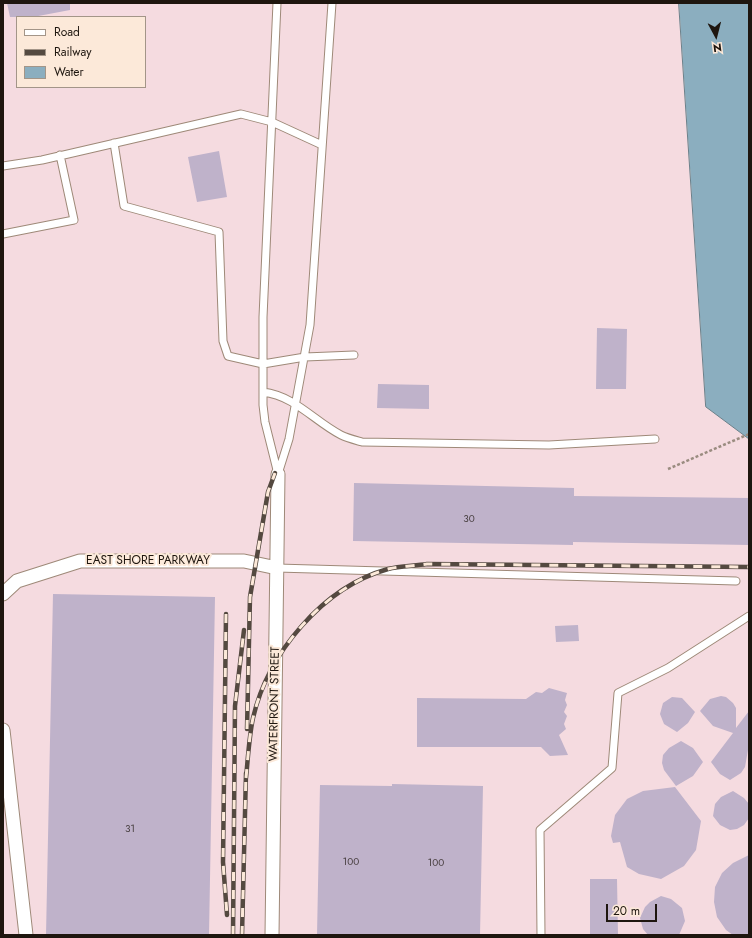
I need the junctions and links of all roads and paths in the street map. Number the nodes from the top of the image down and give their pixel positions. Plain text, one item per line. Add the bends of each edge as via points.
1 (277, 3) edge
2 (332, 3) edge
3 (272, 122) junction
4 (114, 143) junction
5 (322, 145) junction
6 (60, 155) junction
7 (3, 166) edge
8 (3, 234) edge
9 (354, 355) dead end
10 (305, 357) junction
11 (263, 364) junction
12 (263, 392) junction
13 (294, 402) junction
14 (749, 434) edge
15 (655, 439) dead end
16 (668, 469) dead end
17 (278, 474) junction
18 (277, 568) junction
19 (736, 581) dead end
20 (3, 594) edge
21 (749, 616) edge
22 (3, 730) edge
23 (26, 935) edge
24 (272, 935) edge
25 (541, 935) edge

1 - 3 lane
2 - 5 lane
3 - 4 lane via 241,114
3 - 5 lane
3 - 11 lane
4 - 6 lane
4 - 11 lane via 124,206 219,232 223,341 228,356
5 - 10 lane via 310,325
6 - 7 lane
6 - 8 lane via 74,220
9 - 10 lane
10 - 11 lane
10 - 13 lane
11 - 12 lane
12 - 13 lane via 276,394
12 - 17 lane via 264,422
13 - 15 lane via 341,435 362,442 549,445
13 - 17 lane via 289,439
14 - 16 path
17 - 18 street, WATERFRONT STREET
18 - 19 lane
18 - 20 street, EAST SHORE PARKWAY via 244,561 80,561 17,581
18 - 24 street, WATERFRONT STREET
21 - 25 lane via 668,668 618,693 612,768 540,830
22 - 23 street

